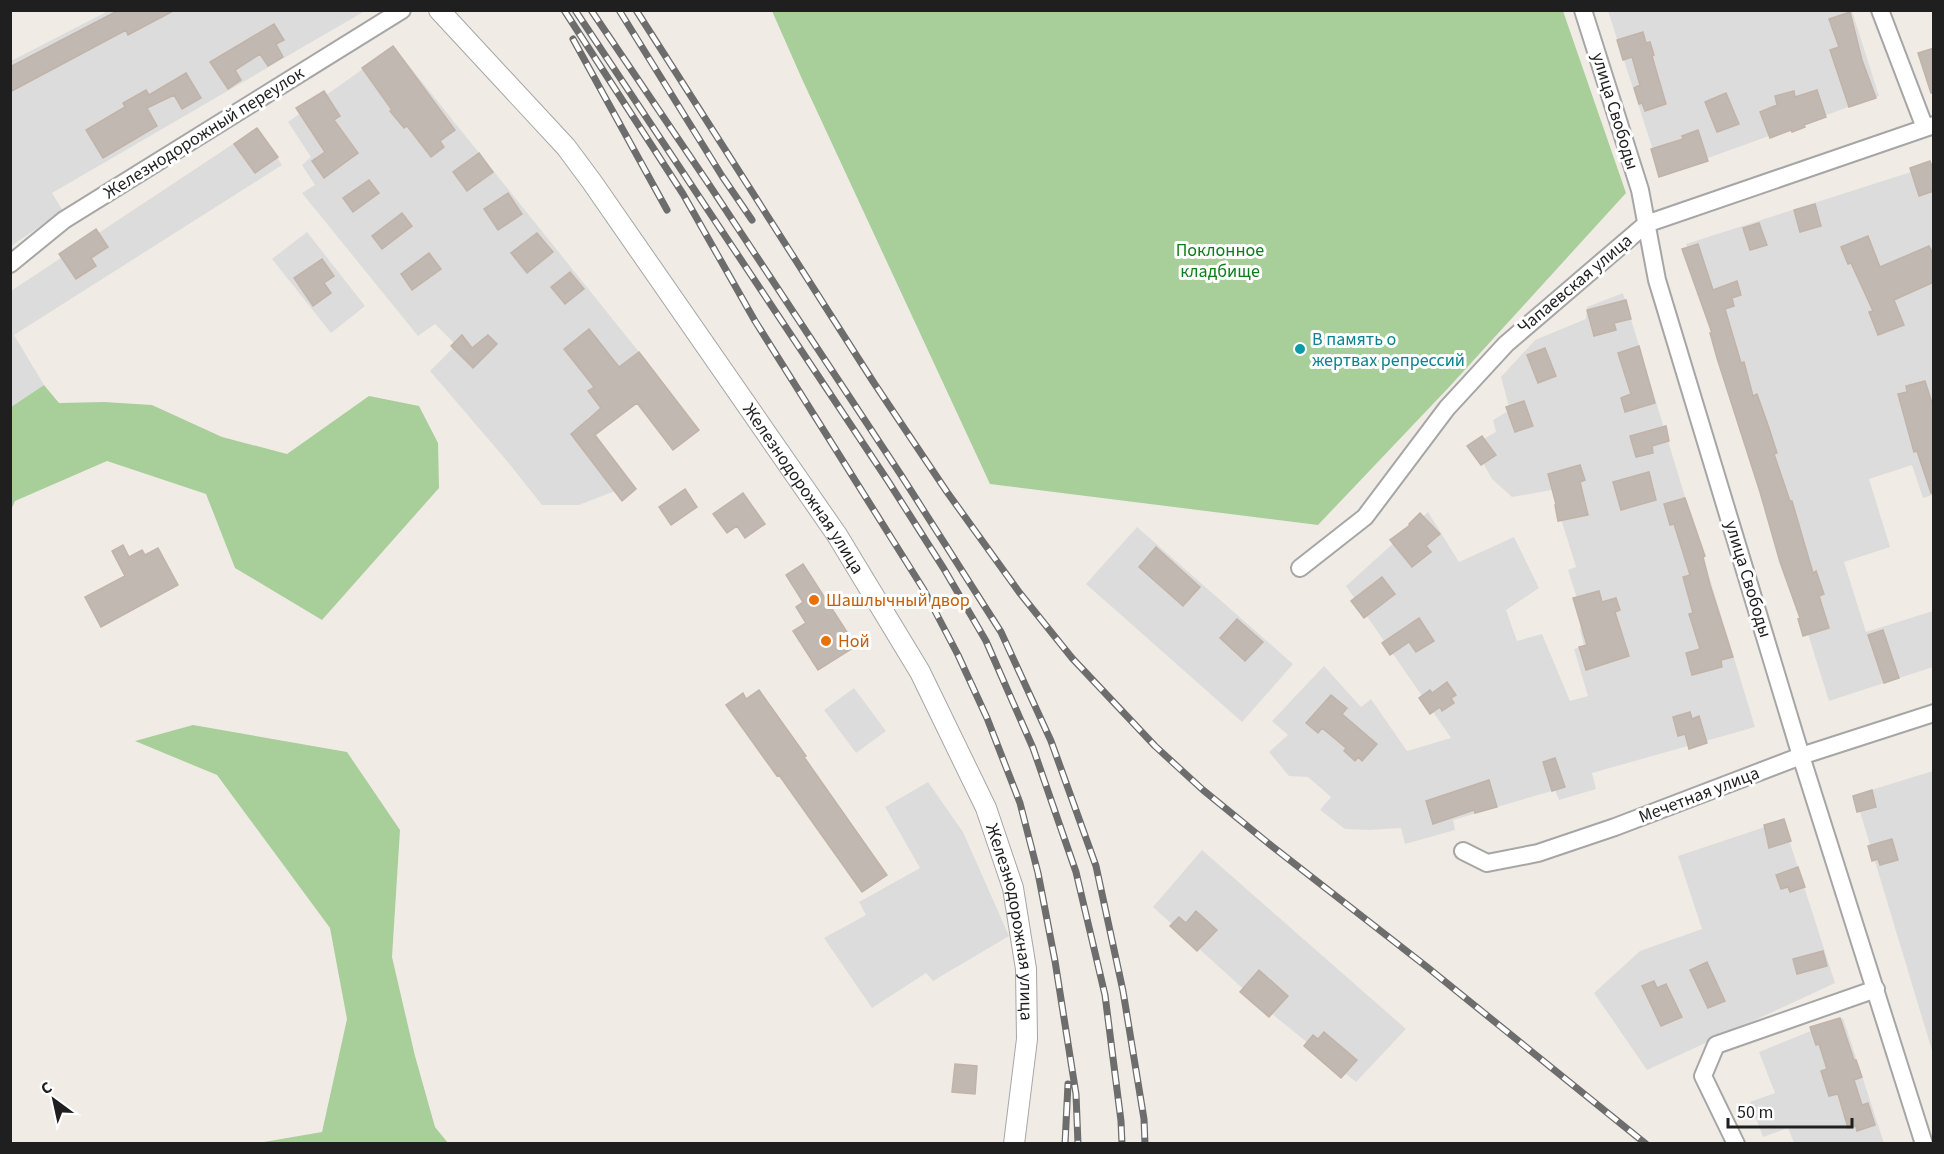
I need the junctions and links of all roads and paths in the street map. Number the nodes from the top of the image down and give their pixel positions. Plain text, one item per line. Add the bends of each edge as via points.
1 (402, 10) edge
2 (440, 10) edge
3 (1584, 10) edge
4 (1880, 10) edge
5 (1929, 127) edge
6 (1646, 224) junction
7 (10, 264) edge
8 (1300, 568) dead end
9 (1934, 713) edge
10 (1801, 756) junction
11 (1463, 851) dead end
12 (1876, 989) junction
13 (1014, 1143) edge
14 (1736, 1143) edge
15 (1924, 1143) edge

1 - 7 street, Железнодорожный переулок via 64,220
2 - 13 street, Железнодорожная улица via 566,147 592,182 837,535 920,672 986,808 1013,888 1026,969 1027,1039
3 - 6 street, улица Свободы via 1640,190
4 - 5 street
5 - 6 street, Чапаевская улица
6 - 8 street, Чапаевская улица via 1506,344 1447,408 1365,517
6 - 10 street, улица Свободы via 1657,280
9 - 10 street, Мечетная улица
10 - 11 street, Мечетная улица via 1538,853 1487,863
10 - 12 street, улица Свободы
12 - 14 street via 1716,1045 1703,1076
12 - 15 street, улица Свободы

